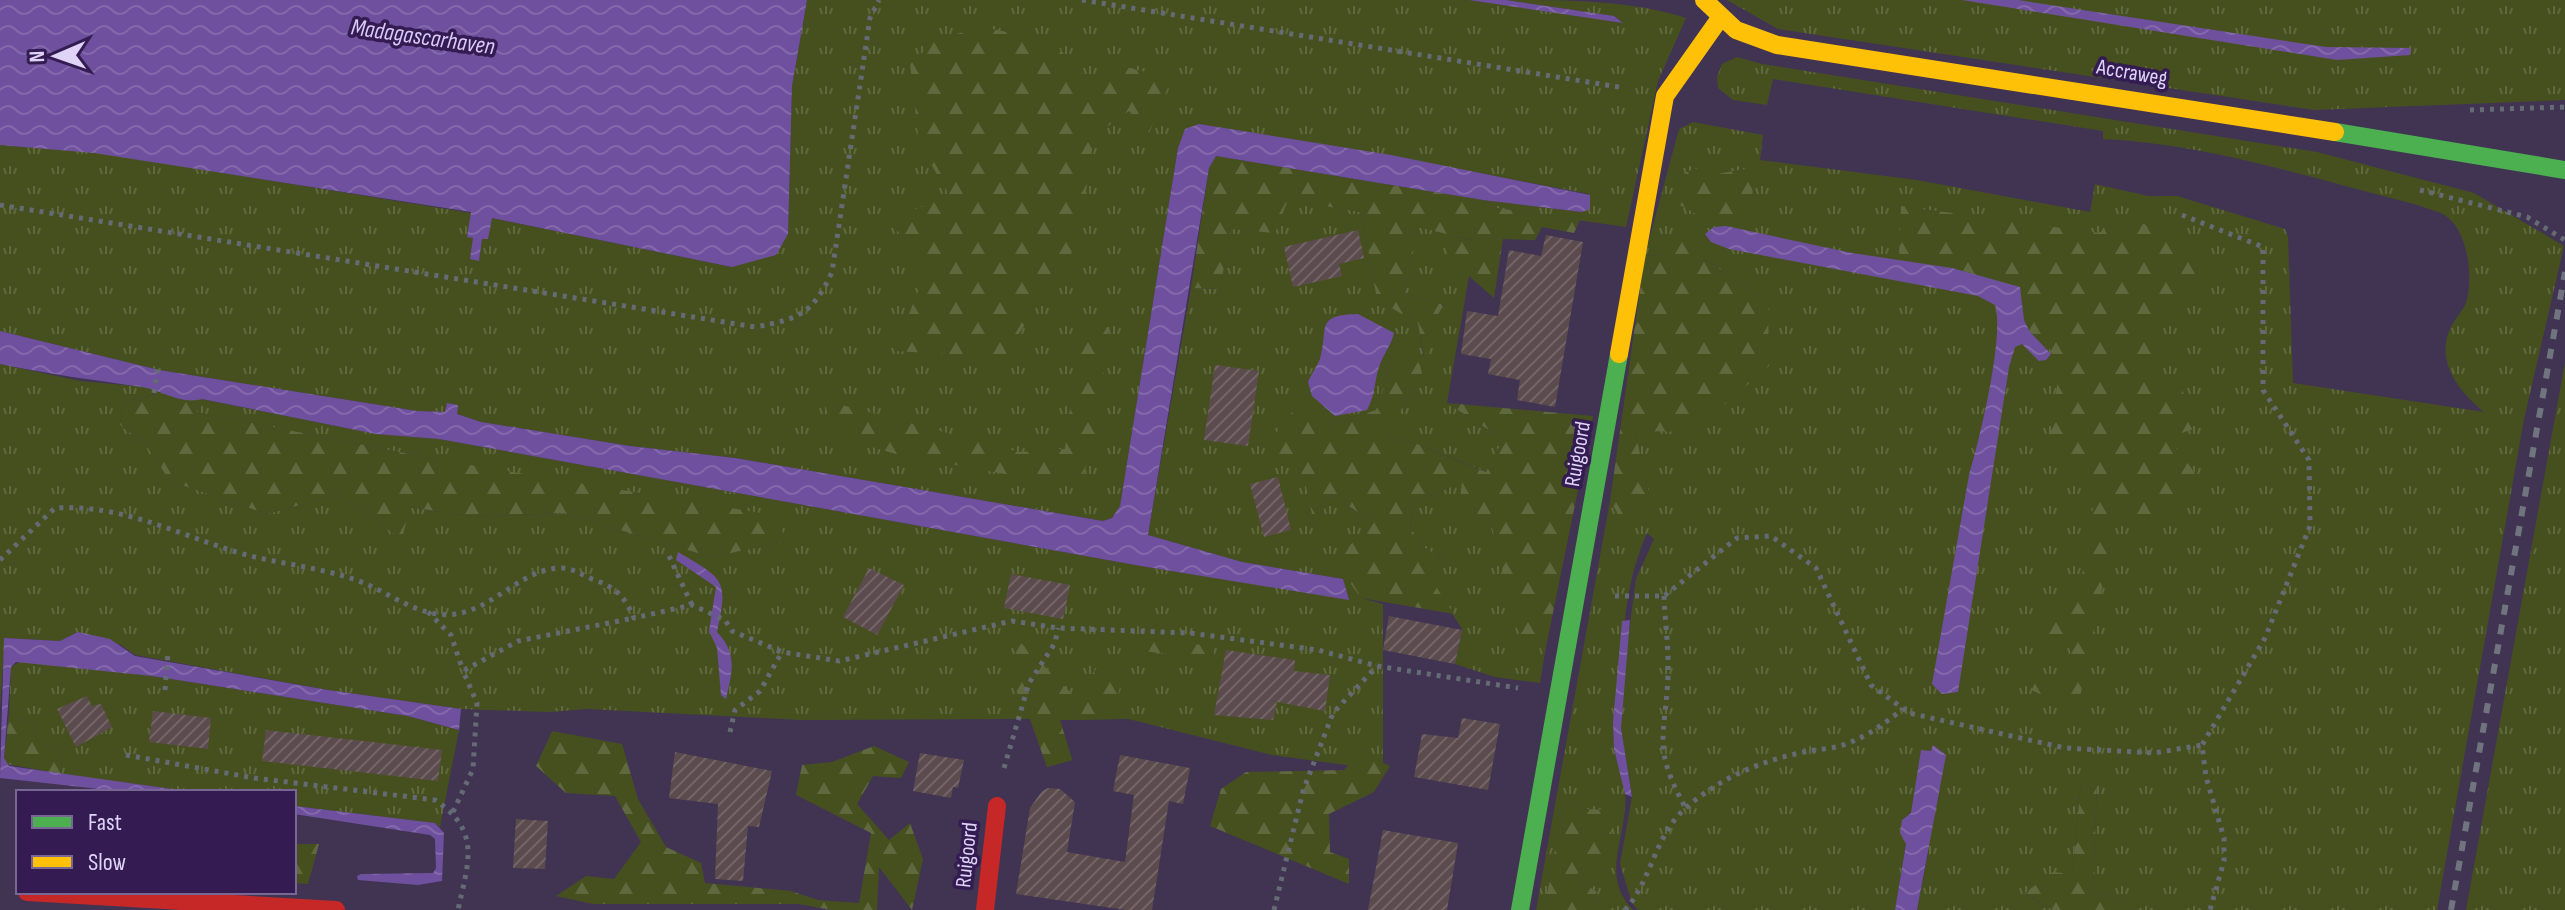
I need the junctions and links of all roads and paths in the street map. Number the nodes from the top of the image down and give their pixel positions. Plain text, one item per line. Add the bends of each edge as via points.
1 (879, 0) edge
2 (1082, 0) edge
3 (1704, 0) edge
4 (1718, 21) junction
5 (1665, 96) junction
6 (2565, 170) edge
7 (0, 205) edge
8 (2182, 215) dead end
9 (158, 366) dead end
10 (154, 393) dead end
11 (669, 556) dead end
12 (0, 560) edge
13 (1579, 587) junction
14 (1664, 596) junction
15 (692, 605) junction
16 (428, 612) junction
17 (634, 618) junction
18 (1058, 628) junction
19 (168, 652) dead end
20 (782, 652) junction
21 (1377, 666) junction
22 (463, 671) junction
23 (165, 690) dead end
24 (1558, 698) junction
25 (1903, 709) junction
26 (730, 732) dead end
27 (2202, 745) junction
28 (126, 755) dead end
29 (273, 781) junction
30 (272, 790) edge
31 (997, 806) joint
32 (1685, 807) junction
33 (453, 812) junction
34 (61, 894) edge
35 (336, 910) edge
36 (458, 910) edge
37 (985, 910) edge
38 (1274, 910) edge
39 (1520, 910) edge
40 (1625, 910) edge
41 (2210, 910) edge

1 - 7 path via 870,18 832,272 819,301 789,321 755,327
2 - 5 path
3 - 4 street, Accraweg
4 - 5 street, Ruigoord
4 - 6 street, Accraweg via 1777,45
5 - 13 street, Ruigoord
8 - 27 path via 2263,247 2263,390 2309,460 2310,526 2265,638
9 - 10 path
11 - 15 path
12 - 16 path via 55,508 86,506 141,517 241,553 355,580
13 - 14 path via 1621,597
13 - 24 street, Ruigoord
14 - 25 path via 1737,538 1771,536 1816,568 1871,685
14 - 32 path via 1668,676 1660,742 1667,774
15 - 17 path
15 - 20 path via 725,620 732,631
16 - 17 path via 455,615 477,609 524,581 560,568 608,584 625,598
16 - 22 path via 451,635
17 - 22 path via 518,641
18 - 20 path via 1012,621 987,624 839,661
18 - 21 path via 1190,633 1318,650
18 - 31 path via 1055,643 1029,683
19 - 23 path
20 - 26 path via 760,691 735,710
21 - 24 path
21 - 38 path via 1333,713 1303,791
22 - 33 path via 477,703 473,769
24 - 39 street, Ruigoord
25 - 27 path via 2065,748 2154,753
25 - 32 path via 1844,746 1777,758 1730,775
27 - 41 path via 2224,838 2224,861
28 - 29 path
29 - 30 path
29 - 33 path via 435,800
31 - 37 street, Ruigoord
32 - 40 path via 1655,850 1638,896
33 - 36 path via 470,851
34 - 35 street

